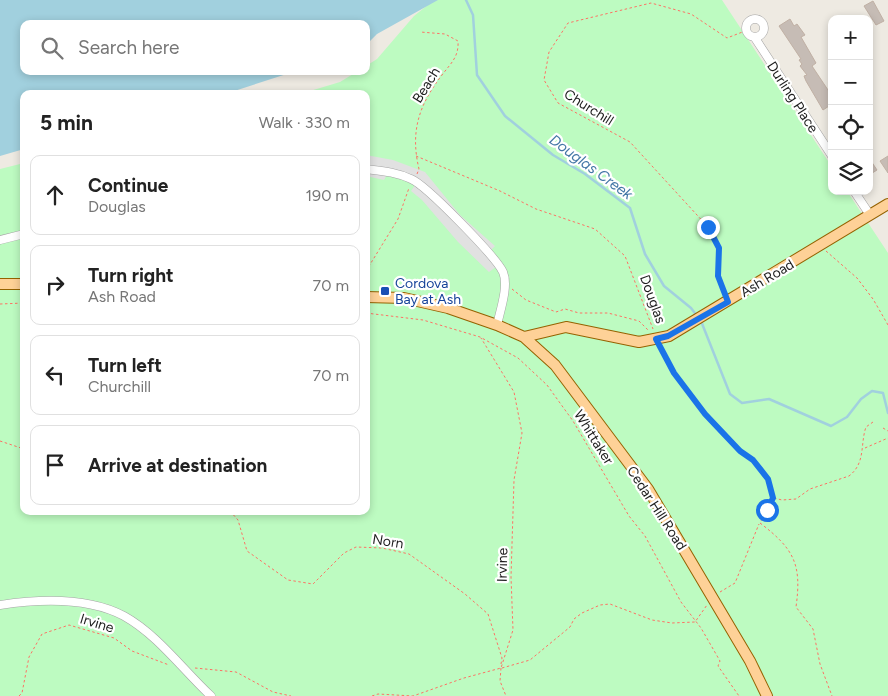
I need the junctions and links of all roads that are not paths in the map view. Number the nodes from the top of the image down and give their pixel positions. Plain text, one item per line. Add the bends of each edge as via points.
1 (755, 38) junction
2 (828, 150) edge
3 (370, 169) edge
4 (857, 195) edge
5 (888, 204) edge
6 (870, 215) junction
7 (20, 235) edge
8 (0, 240) edge
9 (0, 284) edge
10 (20, 284) edge
11 (370, 297) edge
12 (497, 326) junction
13 (524, 337) junction
14 (0, 605) edge
15 (211, 696) edge
16 (767, 696) edge

1 - 1 street, Durling Place via 749,36 746,25 756,19 764,30
1 - 2 street, Durling Place
3 - 12 street via 390,171 413,179 483,246 503,273 505,284
4 - 6 street
5 - 6 main road, Ash Road
6 - 13 main road, Ash Road via 668,336 639,342 566,327
7 - 8 street
9 - 10 main road
11 - 12 main road, Cedar Hill Road via 404,298 448,308
12 - 13 main road, Cedar Hill Road
13 - 16 main road, Cedar Hill Road via 555,365 648,489 713,597
14 - 15 street via 66,601 123,616 147,634

